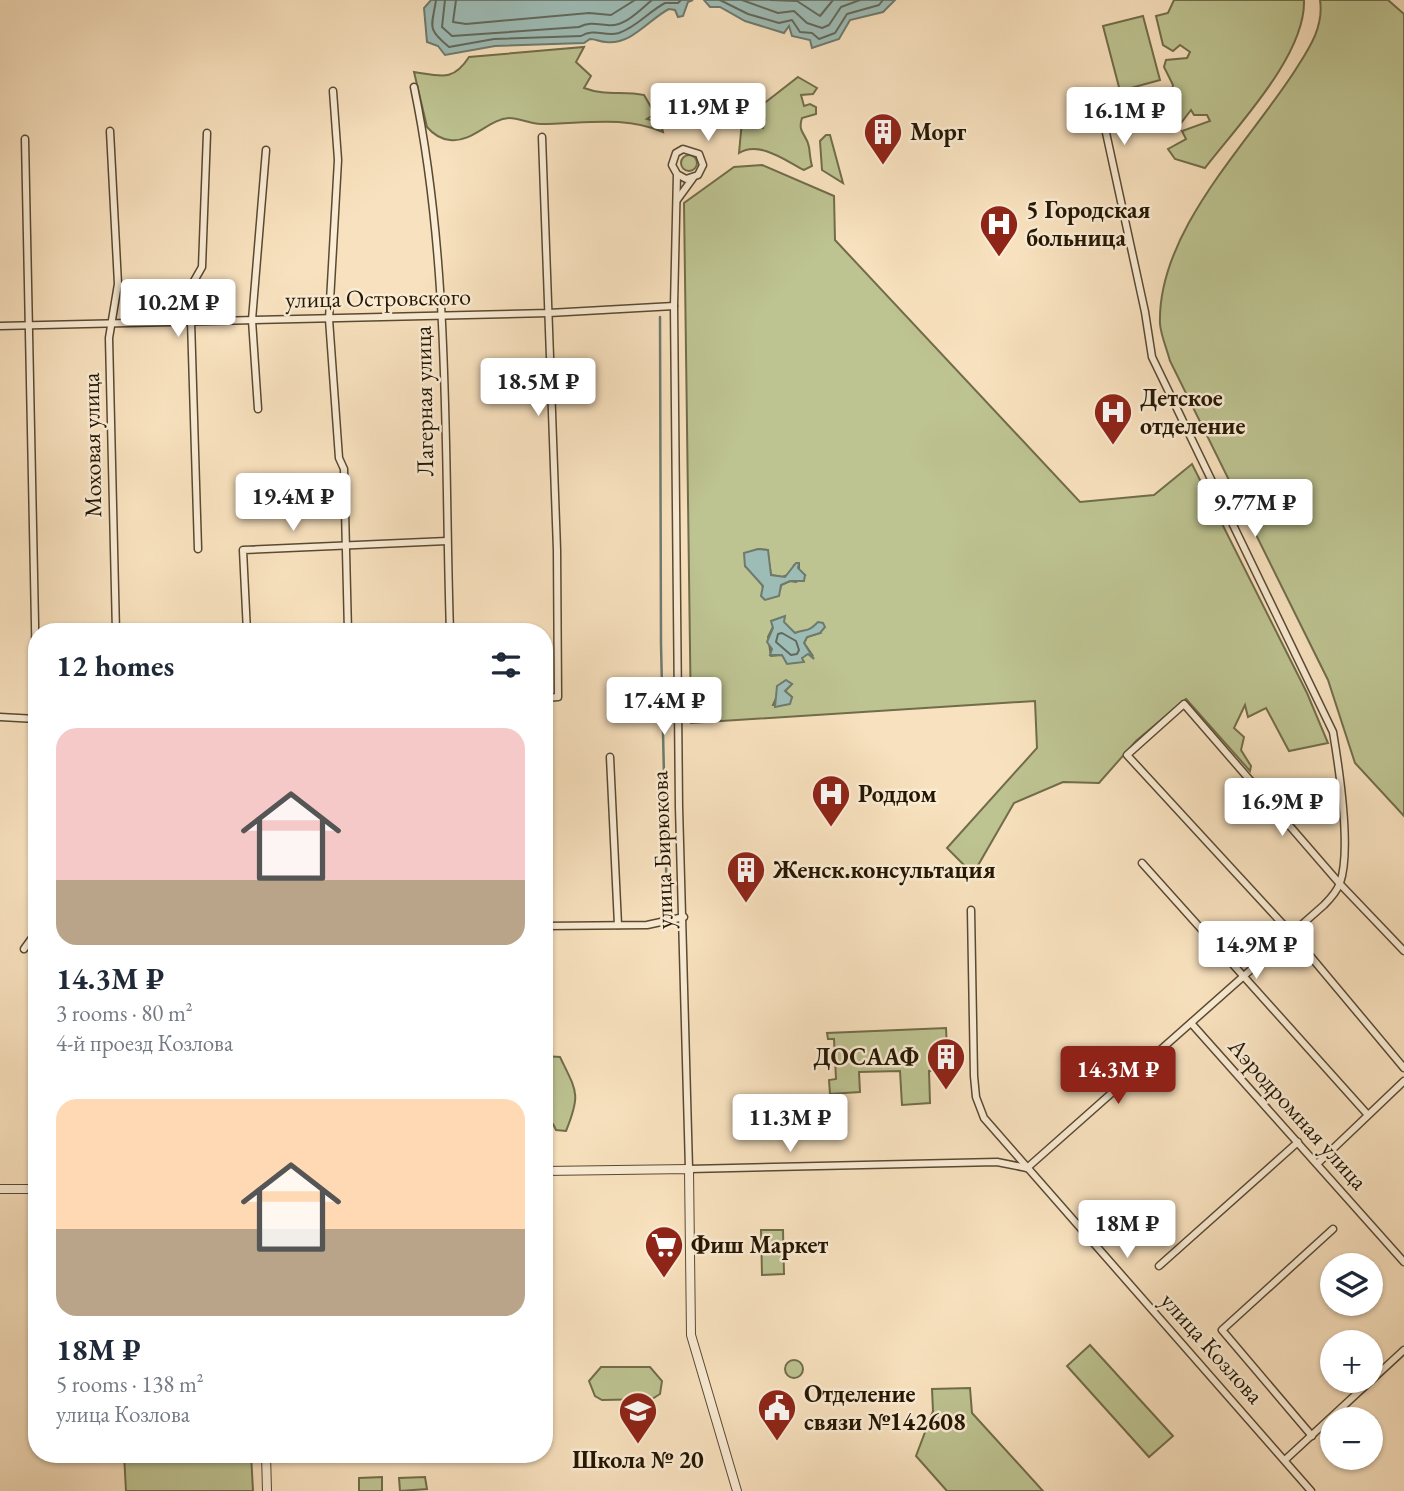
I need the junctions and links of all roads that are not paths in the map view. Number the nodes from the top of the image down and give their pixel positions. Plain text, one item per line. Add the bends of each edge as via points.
1 (414, 87) dead end
2 (333, 91) dead end
3 (1105, 128) dead end
4 (110, 131) dead end
5 (207, 133) dead end
6 (542, 137) dead end
7 (25, 139) dead end
8 (266, 150) dead end
9 (677, 174) junction
10 (693, 178) junction
11 (676, 201) junction
12 (674, 306) junction
13 (549, 313) junction
14 (442, 316) junction
15 (330, 319) junction
16 (252, 320) junction
17 (191, 323) junction
18 (113, 324) junction
19 (0, 326) edge
20 (27, 326) junction
21 (258, 410) dead end
22 (447, 541) junction
23 (347, 543) junction
24 (198, 548) dead end
25 (35, 623) edge
26 (116, 623) edge
27 (247, 623) edge
28 (348, 623) edge
29 (450, 623) edge
30 (553, 697) edge
31 (0, 717) edge
32 (28, 719) edge
33 (610, 757) dead end
34 (1142, 863) dead end
35 (1340, 884) junction
36 (971, 910) dead end
37 (684, 917) junction
38 (618, 925) junction
39 (553, 926) edge
40 (1292, 933) junction
41 (28, 944) edge
42 (24, 949) dead end
43 (1404, 951) edge
44 (1244, 974) junction
45 (1191, 1023) junction
46 (1404, 1068) edge
47 (1404, 1080) edge
48 (1368, 1115) junction
49 (1298, 1142) junction
50 (1317, 1164) junction
51 (1027, 1168) junction
52 (689, 1169) junction
53 (553, 1171) edge
54 (0, 1189) edge
55 (28, 1189) edge
56 (1333, 1229) dead end
57 (1404, 1262) edge
58 (1159, 1266) dead end
59 (1404, 1350) edge
60 (1312, 1436) junction
61 (1286, 1460) junction
62 (267, 1463) edge
63 (267, 1491) edge
64 (737, 1491) edge
65 (1311, 1491) edge

1 - 14 street, Лагерная улица
2 - 15 street via 338,160
3 - 35 street via 1152,357 1333,732 1344,863
4 - 18 street, Моховая улица via 118,284
5 - 17 street via 202,267 190,288
6 - 13 street
7 - 20 street
8 - 16 street
9 - 10 street
9 - 10 street, улица Бирюкова via 673,158 690,148 703,162
9 - 11 street, улица Бирюкова
10 - 11 street
11 - 12 street, улица Бирюкова
12 - 13 street, улица Островского
12 - 37 street, улица Бирюкова
13 - 14 street, улица Островского
13 - 30 street via 558,696
14 - 15 street, улица Островского
14 - 22 street, Лагерная улица
15 - 16 street, улица Островского
15 - 23 street
16 - 17 street, улица Островского
16 - 21 street
17 - 18 street, улица Островского
17 - 24 street
18 - 20 street, улица Островского
18 - 26 street, Моховая улица via 109,338
19 - 20 street, улица Островского
20 - 25 street
22 - 23 street
22 - 29 street, Лагерная улица
23 - 27 street via 243,550
23 - 28 street
31 - 32 street
33 - 38 street
34 - 44 street
35 - 40 street
35 - 40 street via 1184,704 1127,755
35 - 43 street
36 - 51 street, улица Козлова via 976,1097 984,1118
37 - 38 street
37 - 52 street, улица Бирюкова
38 - 39 street
40 - 44 street
40 - 46 street
41 - 42 street
44 - 45 street
44 - 48 street
45 - 49 street, Аэродромная улица
45 - 51 street
47 - 48 street
48 - 50 street
49 - 50 street, Аэродромная улица
49 - 58 street
50 - 57 street, Аэродромная улица
51 - 52 street via 997,1162
51 - 61 street, улица Козлова
52 - 53 street
52 - 64 street, улица Бирюкова via 691,1335
54 - 55 street
56 - 60 street via 1222,1330
59 - 60 street
60 - 61 street
61 - 65 street, улица Козлова
62 - 63 street

